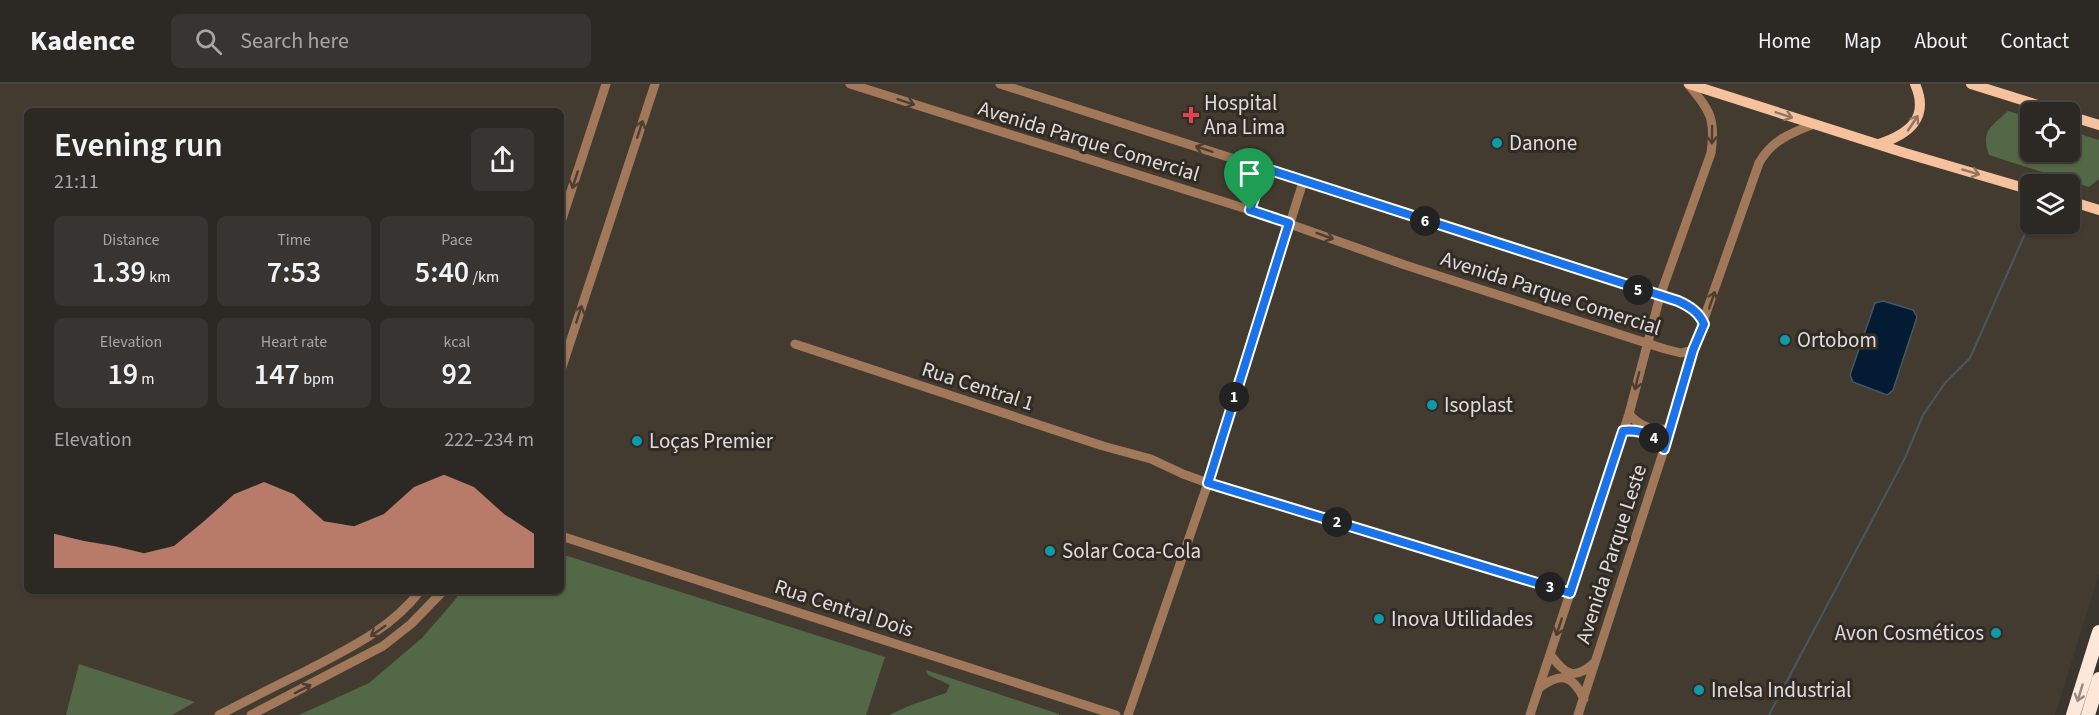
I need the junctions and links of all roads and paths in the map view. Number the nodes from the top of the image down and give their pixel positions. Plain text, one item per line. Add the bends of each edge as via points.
1 (606, 84) edge
2 (655, 84) edge
3 (850, 84) edge
4 (1000, 84) edge
5 (1689, 84) edge
6 (1915, 84) edge
7 (1971, 84) edge
8 (2028, 102) edge
9 (2080, 119) edge
10 (1814, 124) junction
11 (2099, 125) edge
12 (1879, 144) junction
13 (1264, 168) junction
14 (1303, 182) junction
15 (2020, 187) edge
16 (2080, 204) edge
17 (1250, 210) junction
18 (2099, 210) edge
19 (564, 213) edge
20 (1289, 223) junction
21 (1660, 296) junction
22 (1704, 324) junction
23 (1646, 342) junction
24 (795, 344) dead end
25 (1693, 350) junction
26 (564, 361) edge
27 (1629, 414) junction
28 (1671, 428) junction
29 (1623, 431) junction
30 (1664, 449) junction
31 (1208, 483) junction
32 (564, 537) edge
33 (1570, 593) junction
34 (418, 594) edge
35 (440, 594) edge
36 (2099, 632) edge
37 (1550, 654) junction
38 (1596, 662) junction
39 (2099, 679) edge
40 (1539, 688) junction
41 (1584, 699) junction
42 (219, 715) edge
43 (251, 715) edge
44 (1116, 715) edge
45 (1128, 715) edge
46 (1530, 715) edge
47 (1578, 715) edge
48 (2073, 715) edge
49 (2088, 715) edge

1 -> 19 street
26 -> 2 street
3 -> 17 street, Avenida Parque Comercial
13 -> 4 street, Avenida Parque Comercial
5 -> 10 main road
5 -> 21 street, Avenida Parque Leste via 1705,105 1714,134 1711,153
12 -> 6 main road via 1904,134 1914,125 1920,108
7 - 8 main road
9 - 11 main road
10 - 12 main road
22 -> 10 street, Avenida Parque Leste via 1759,163 1776,141
12 -> 15 main road
13 - 14 street, Avenida Parque Comercial
13 - 17 street
14 - 20 street
14 - 21 street, Avenida Parque Comercial
16 - 18 main road
17 - 20 street, Avenida Parque Comercial
20 -> 23 street, Avenida Parque Comercial via 1405,265
20 - 31 street
21 - 22 street, Avenida Parque Comercial via 1688,306
21 - 23 street, Avenida Parque Leste
22 - 25 street, Avenida Parque Leste
23 - 25 street, Avenida Parque Comercial via 1681,353
23 -> 27 street, Avenida Parque Leste
24 - 31 street, Rua Central 1 via 1151,459
25 - 28 street, Avenida Parque Leste
27 - 28 street via 1648,428
27 - 29 street, Avenida Parque Leste
28 - 30 street, Avenida Parque Leste
29 - 30 street via 1645,433
29 - 33 street, Avenida Parque Leste
30 - 38 street, Avenida Parque Leste
31 - 33 street, Rua Central 1
31 - 45 street
32 - 44 street, Rua Central Dois
33 -> 37 street, Avenida Parque Leste
34 -> 42 street via 387,624 356,645
43 -> 35 street via 383,646
36 -> 48 highway
37 - 38 street via 1570,674 1582,673
37 - 40 street, Avenida Parque Leste
38 - 41 street, Avenida Parque Leste
39 - 49 highway
40 - 41 street via 1564,678 1575,683
40 - 46 street, Avenida Parque Leste
41 - 47 street, Avenida Parque Leste

